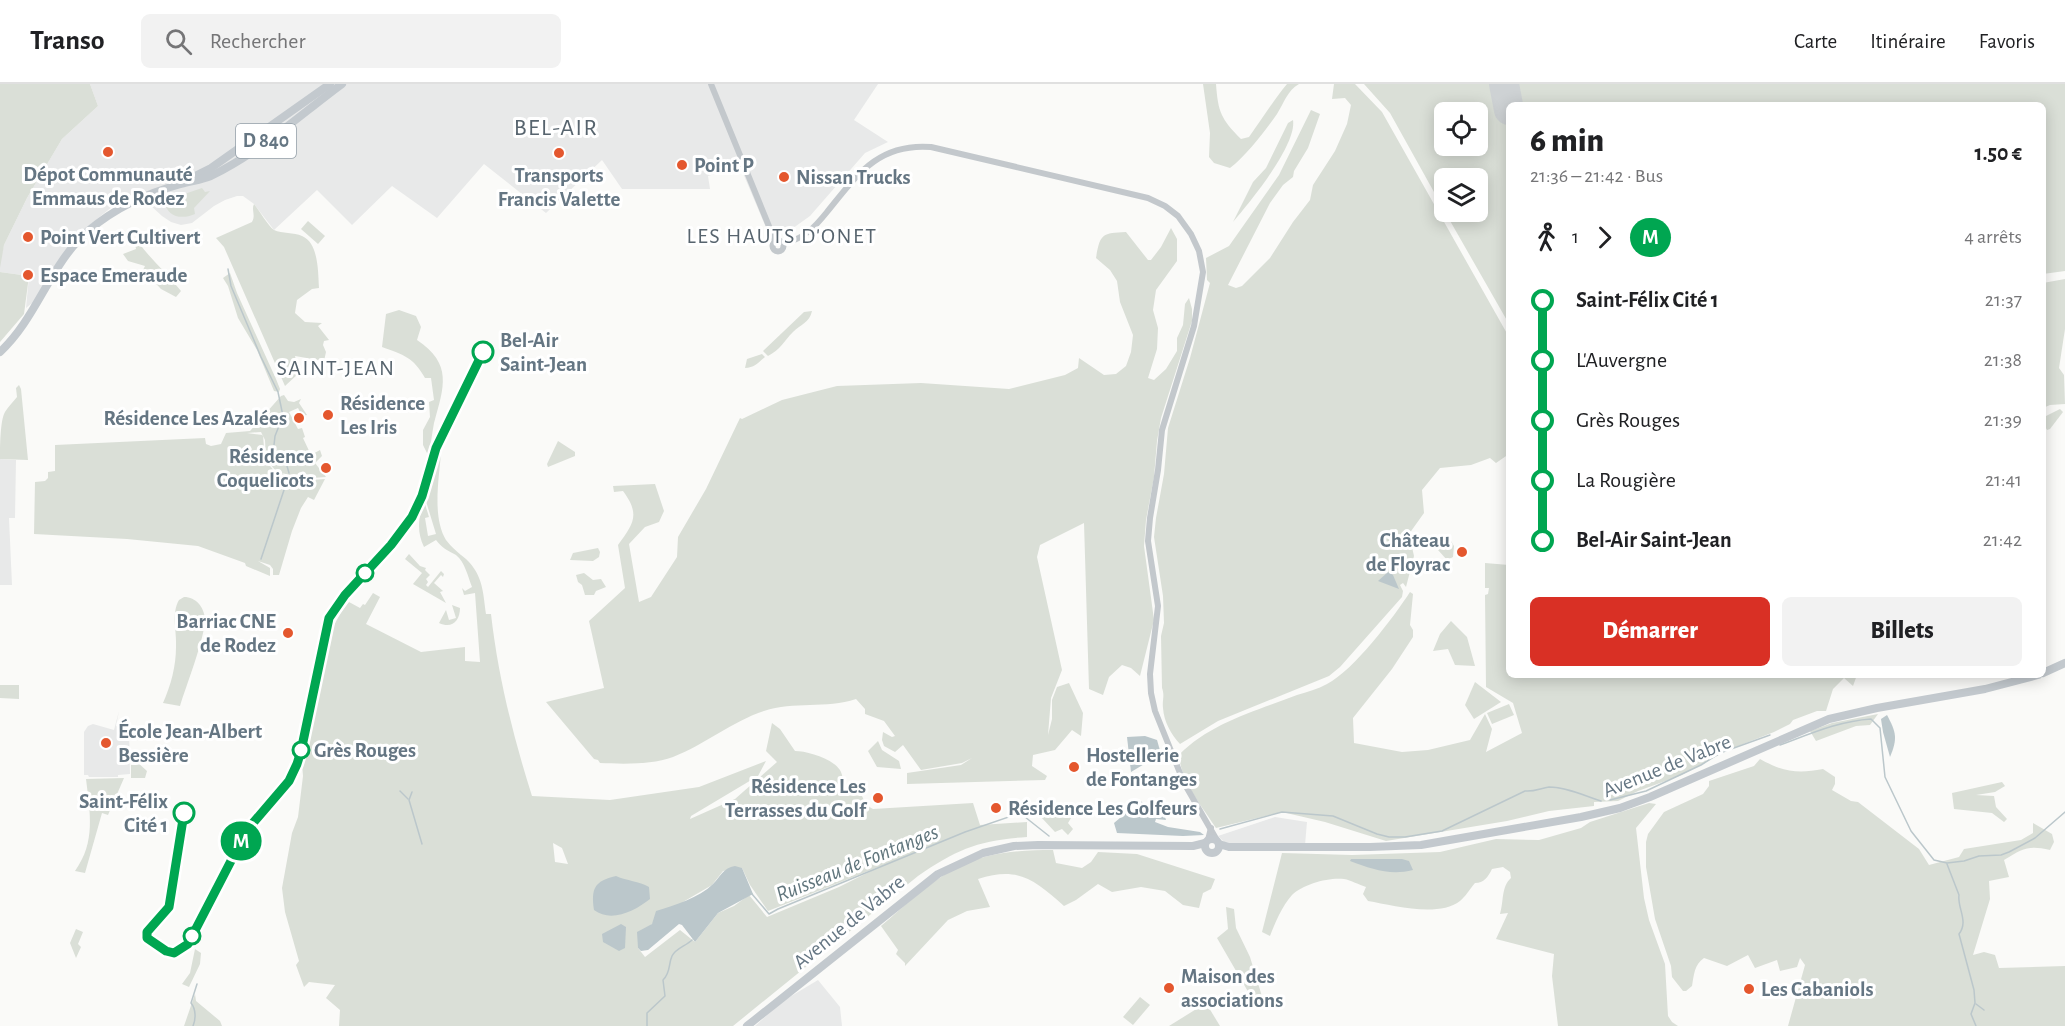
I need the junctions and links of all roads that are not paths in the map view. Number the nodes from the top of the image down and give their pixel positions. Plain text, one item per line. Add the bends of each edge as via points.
1 (330, 84) edge
2 (342, 84) edge
3 (711, 84) edge
4 (183, 183) junction
5 (31, 313) junction
6 (0, 346) edge
7 (0, 352) edge
8 (2065, 663) edge
9 (2046, 672) edge
10 (2027, 678) edge
11 (1211, 828) junction
12 (1206, 844) junction
13 (1218, 845) junction
14 (747, 1026) edge

1 - 4 main road, D 840 via 211,168
2 - 4 main road, D 840 via 232,165 209,177
3 - 11 street via 780,241 802,237 811,230 873,160 912,147 931,147 1148,198 1178,216 1195,243 1203,272 1194,326 1162,430 1150,518 1148,541 1158,606 1150,684 1168,745 1190,794
4 - 5 main road, D 840 via 145,195 87,232
5 - 6 main road, D 840
5 - 7 main road, D 840 via 12,342
8 - 9 main road
10 - 13 main road, Avenue de Vabre via 1829,719 1650,797 1581,817 1421,845
11 - 12 street
11 - 13 street
12 - 13 main road via 1214,839
12 - 13 main road via 1212,854
12 - 14 main road, Avenue de Vabre via 1026,846 982,853 938,874

